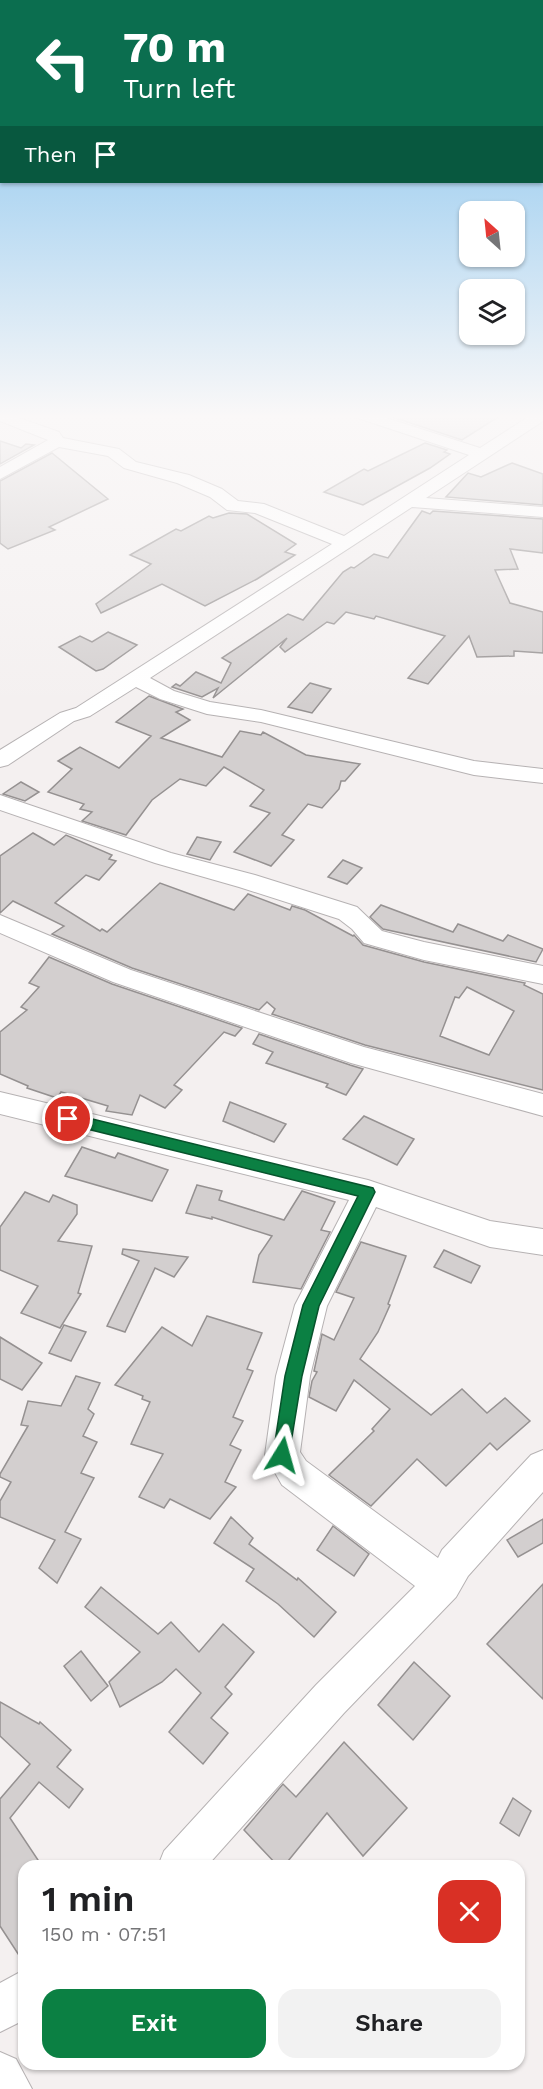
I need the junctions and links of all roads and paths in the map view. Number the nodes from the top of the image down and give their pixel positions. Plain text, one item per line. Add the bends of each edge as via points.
1 (267, 511) edge
2 (394, 511) edge
3 (346, 543) junction
4 (134, 677) junction
5 (0, 760) edge
6 (543, 776) edge
7 (0, 802) edge
8 (0, 923) edge
9 (543, 975) edge
10 (0, 1103) edge
11 (543, 1105) edge
12 (368, 1192) junction
13 (543, 1242) edge
14 (543, 1467) edge
15 (443, 1584) junction
16 (184, 1860) edge
17 (18, 1996) edge
18 (0, 2010) edge
19 (0, 2075) edge
20 (9, 2089) edge

1 - 3 street
2 - 3 street
3 - 4 street
4 - 5 street
4 - 6 street via 167,695 207,708 261,716 474,768
7 - 9 street via 163,858 348,913 373,937
8 - 11 street via 122,976 361,1056
10 - 12 street
12 - 13 street via 490,1234
12 - 15 street via 311,1305 293,1376 282,1455 294,1473
14 - 15 street via 455,1563
15 - 16 street via 330,1699
17 - 18 street
19 - 20 street

